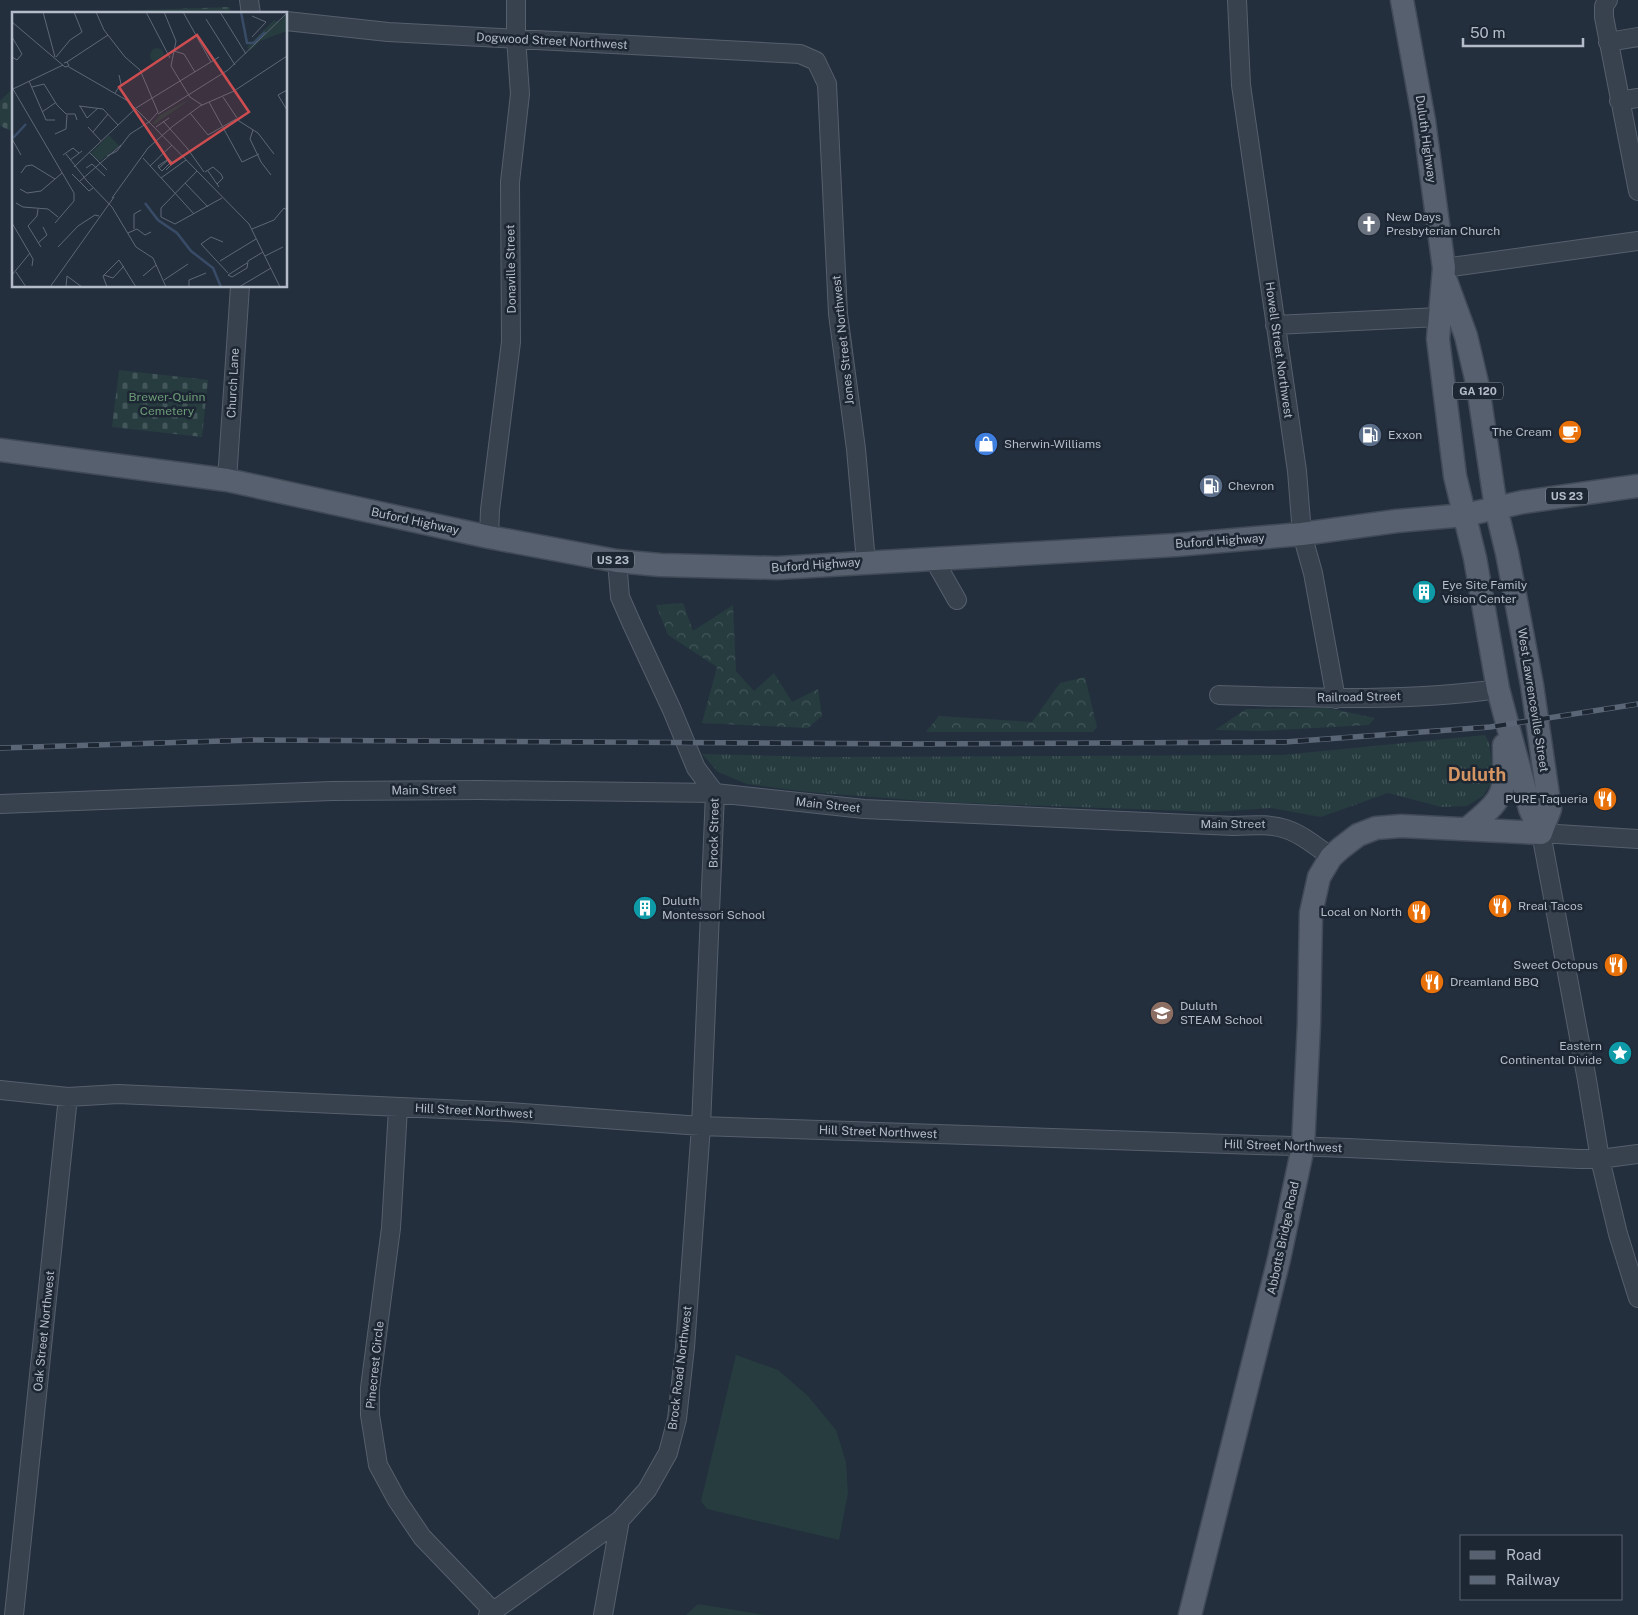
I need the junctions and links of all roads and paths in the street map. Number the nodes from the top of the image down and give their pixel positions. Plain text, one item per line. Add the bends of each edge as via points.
1 (516, 0) edge
2 (1237, 0) edge
3 (1402, 0) edge
4 (1608, 0) edge
5 (288, 21) edge
6 (1638, 37) edge
7 (516, 38) junction
8 (1608, 42) junction
9 (816, 62) joint
10 (1638, 98) edge
11 (1619, 101) junction
12 (1638, 191) edge
13 (1638, 241) edge
14 (1444, 273) junction
15 (240, 288) edge
16 (1440, 317) junction
17 (1275, 325) junction
18 (0, 450) edge
19 (227, 480) junction
20 (1638, 486) edge
21 (1496, 508) junction
22 (1465, 515) junction
23 (1302, 534) junction
24 (489, 538) junction
25 (933, 558) junction
26 (617, 561) junction
27 (866, 562) junction
28 (957, 600) dead end
29 (1498, 689) junction
30 (1219, 695) dead end
31 (1336, 699) junction
32 (1507, 725) junction
33 (715, 793) junction
34 (0, 804) edge
35 (1467, 829) junction
36 (1542, 833) junction
37 (1638, 840) edge
38 (1332, 857) junction
39 (0, 1090) edge
40 (68, 1097) junction
41 (398, 1108) junction
42 (701, 1126) junction
43 (1303, 1147) junction
44 (1638, 1154) edge
45 (1600, 1159) junction
46 (1638, 1298) edge
47 (620, 1520) junction
48 (491, 1613) edge
49 (14, 1615) edge
50 (603, 1615) edge
51 (1190, 1615) edge

1 - 7 street, Donaville Street
2 - 17 street, Howell Street Northwest via 1241,85
3 - 14 main road, Duluth Highway / GA 120 via 1424,121
4 - 8 street via 1604,6 1604,17
5 - 7 street, Dogwood Street Northwest via 388,32
6 - 8 street
7 - 9 street, Dogwood Street Northwest via 800,54
7 - 24 street, Donaville Street via 520,94 510,182 512,342
8 - 11 street
9 - 27 street, Jones Street Northwest via 828,84 838,314 856,450
10 - 11 street
11 - 12 street
13 - 14 street
14 - 16 main road, Duluth Highway / GA 120
14 - 21 main road, Duluth Highway / GA 120 via 1466,336 1478,387
15 - 19 street, Church Lane
16 - 17 street
16 - 22 main road, Duluth Highway / GA 120 via 1438,339 1443,388 1455,476
17 - 23 street, Howell Street Northwest via 1297,471
18 - 19 main road, Buford Highway / US 23
19 - 24 main road, Buford Highway / US 23
20 - 21 main road, Buford Highway / US 23
21 - 22 main road, Buford Highway / US 23
21 - 36 main road, West Lawrenceville Street via 1523,637 1550,809
22 - 23 main road, Buford Highway / US 23
22 - 29 main road, West Lawrenceville Street
23 - 25 main road, Buford Highway / US 23
23 - 31 street, Howell Street Northwest via 1313,573
24 - 26 main road, Buford Highway / US 23
25 - 27 main road, Buford Highway / US 23
25 - 28 street
26 - 27 main road, Buford Highway / US 23 via 777,568
26 - 33 street, Brock Street via 620,597 696,768
29 - 31 street, Railroad Street
29 - 32 main road, West Lawrenceville Street
30 - 31 street, Railroad Street
32 - 35 main road via 1504,735 1504,788 1490,810
32 - 36 main road, West Lawrenceville Street via 1530,809
33 - 34 street, Main Street via 332,791
33 - 38 street, Main Street via 864,809 1233,826 1267,824 1293,831
33 - 42 street, Brock Street
35 - 36 main road
35 - 38 main road via 1376,828 1358,835
36 - 37 street
36 - 45 street, West Lawrenceville Street
38 - 43 main road, Abbotts Bridge Road via 1319,877 1311,913
39 - 40 street
40 - 41 street, Hill Street Northwest via 118,1094
40 - 49 street, Oak Street Northwest
41 - 42 street, Hill Street Northwest via 509,1112
41 - 48 street, Pinecrest Circle via 392,1228 370,1388 370,1414 378,1465 422,1537
42 - 43 street, Hill Street Northwest
42 - 47 street, Brock Road Northwest via 677,1418 668,1453 647,1490
43 - 45 street, Hill Street Northwest
43 - 51 main road, Abbotts Bridge Road via 1280,1259
44 - 45 street, Hill Street Northwest
45 - 46 street, West Lawrenceville Street
47 - 48 street, Brock Road Northwest
47 - 50 street

